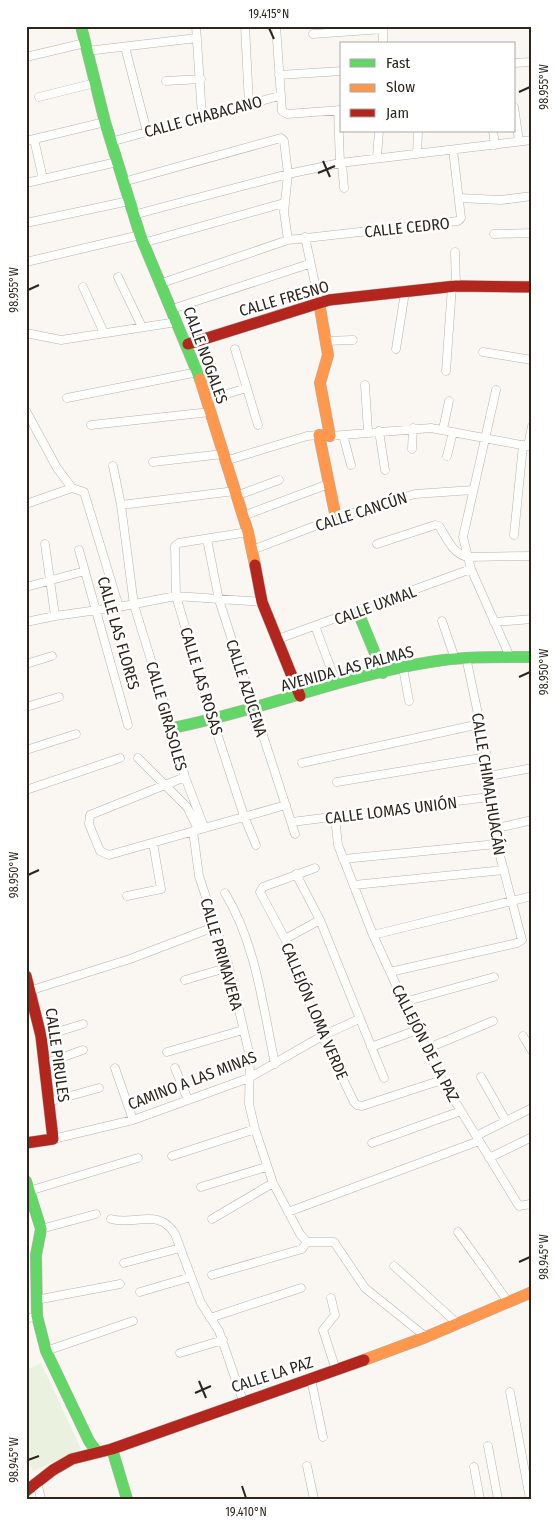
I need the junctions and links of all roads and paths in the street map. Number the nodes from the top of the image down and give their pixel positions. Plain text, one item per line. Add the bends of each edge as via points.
1 (81, 26) edge
2 (196, 26) edge
3 (245, 26) edge
4 (276, 26) edge
5 (383, 28) edge
6 (313, 34) dead end
7 (198, 38) junction
8 (383, 42) edge
9 (86, 47) junction
10 (125, 47) junction
11 (26, 57) edge
12 (532, 62) edge
13 (516, 64) edge
14 (340, 70) edge
15 (279, 75) junction
16 (200, 79) junction
17 (166, 81) dead end
18 (95, 83) junction
19 (279, 96) junction
20 (39, 97) dead end
21 (249, 104) junction
22 (340, 110) edge
23 (202, 116) junction
24 (516, 121) edge
25 (105, 122) junction
26 (147, 132) junction
27 (340, 132) edge
28 (379, 132) edge
29 (418, 132) edge
30 (493, 132) edge
31 (30, 140) edge
32 (532, 140) edge
33 (519, 141) junction
34 (110, 142) junction
35 (495, 145) junction
36 (453, 150) junction
37 (417, 154) junction
38 (377, 157) junction
39 (117, 162) junction
40 (341, 163) junction
41 (288, 174) junction
42 (43, 179) junction
43 (123, 182) junction
44 (26, 183) edge
45 (344, 188) dead end
46 (532, 196) edge
47 (459, 198) junction
48 (129, 201) junction
49 (284, 203) junction
50 (133, 215) junction
51 (26, 223) edge
52 (532, 233) edge
53 (494, 234) dead end
54 (304, 237) junction
55 (141, 239) junction
56 (288, 240) junction
57 (456, 252) dead end
58 (26, 262) edge
59 (309, 264) junction
60 (118, 277) dead end
61 (162, 283) junction
62 (454, 286) junction
63 (83, 287) dead end
64 (532, 287) edge
65 (405, 292) junction
66 (319, 302) junction
67 (172, 309) junction
68 (177, 322) junction
69 (142, 327) junction
70 (26, 333) edge
71 (104, 333) junction
72 (353, 340) dead end
73 (325, 341) junction
74 (188, 344) junction
75 (235, 349) dead end
76 (396, 349) dead end
77 (483, 352) dead end
78 (532, 360) edge
79 (446, 371) dead end
80 (198, 372) junction
81 (365, 385) dead end
82 (246, 388) junction
83 (496, 390) dead end
84 (67, 398) dead end
85 (206, 400) junction
86 (449, 401) dead end
87 (26, 411) edge
88 (210, 412) junction
89 (91, 425) dead end
90 (258, 425) dead end
91 (532, 426) edge
92 (413, 428) junction
93 (443, 429) junction
94 (379, 431) junction
95 (368, 432) junction
96 (453, 432) junction
97 (343, 435) junction
98 (324, 436) junction
99 (485, 440) junction
100 (528, 446) edge
101 (412, 449) dead end
102 (447, 456) dead end
103 (224, 457) junction
104 (153, 462) dead end
105 (351, 465) dead end
106 (114, 466) dead end
107 (385, 470) dead end
108 (279, 480) dead end
109 (326, 485) junction
110 (72, 488) junction
111 (473, 490) junction
112 (235, 494) junction
113 (26, 504) edge
114 (121, 504) junction
115 (243, 516) junction
116 (336, 518) junction
117 (248, 532) junction
118 (514, 535) dead end
119 (207, 540) junction
120 (45, 544) dead end
121 (377, 544) dead end
122 (79, 550) dead end
123 (252, 550) junction
124 (532, 556) edge
125 (467, 557) junction
126 (471, 569) junction
127 (85, 571) junction
128 (51, 580) junction
129 (26, 587) edge
130 (176, 596) junction
131 (219, 600) junction
132 (262, 602) junction
133 (134, 605) junction
134 (119, 607) junction
135 (96, 609) junction
136 (358, 612) junction
137 (55, 616) junction
138 (532, 619) edge
139 (442, 621) dead end
140 (26, 622) edge
141 (494, 622) junction
142 (315, 626) junction
143 (278, 638) junction
144 (52, 656) dead end
145 (510, 657) junction
146 (532, 657) edge
147 (461, 658) junction
148 (26, 664) edge
149 (403, 668) junction
150 (383, 673) junction
151 (337, 685) junction
152 (300, 696) junction
153 (58, 697) dead end
154 (409, 701) dead end
155 (26, 707) edge
156 (254, 710) junction
157 (213, 721) junction
158 (480, 724) junction
159 (128, 725) dead end
160 (172, 728) junction
161 (76, 734) dead end
162 (26, 750) edge
163 (120, 758) dead end
164 (138, 758) dead end
165 (487, 758) junction
166 (302, 763) dead end
167 (532, 768) edge
168 (489, 776) junction
169 (185, 777) junction
170 (337, 782) dead end
171 (164, 784) junction
172 (26, 790) edge
173 (489, 797) junction
174 (286, 805) junction
175 (244, 816) junction
176 (335, 817) junction
177 (532, 820) edge
178 (292, 822) junction
179 (198, 829) junction
180 (494, 829) junction
181 (295, 834) dead end
182 (153, 843) junction
183 (497, 844) junction
184 (256, 845) dead end
185 (344, 859) junction
186 (315, 868) dead end
187 (504, 870) junction
188 (296, 874) junction
189 (354, 885) junction
190 (225, 894) dead end
191 (126, 896) dead end
192 (532, 896) edge
193 (513, 900) junction
194 (320, 920) junction
195 (214, 927) junction
196 (373, 935) junction
197 (285, 939) junction
198 (229, 967) junction
199 (390, 972) junction
200 (26, 976) edge
201 (494, 977) dead end
202 (185, 980) dead end
203 (32, 990) junction
204 (404, 1002) junction
205 (359, 1019) junction
206 (493, 1021) dead end
207 (83, 1024) dead end
208 (243, 1030) junction
209 (417, 1030) junction
210 (322, 1036) junction
211 (523, 1036) dead end
212 (41, 1037) junction
213 (371, 1047) junction
214 (426, 1049) junction
215 (82, 1050) dead end
216 (532, 1051) edge
217 (167, 1052) dead end
218 (46, 1063) junction
219 (275, 1064) junction
220 (115, 1068) dead end
221 (175, 1068) dead end
222 (481, 1077) dead end
223 (249, 1078) junction
224 (384, 1078) dead end
225 (442, 1080) junction
226 (99, 1088) dead end
227 (188, 1100) junction
228 (48, 1102) junction
229 (532, 1108) edge
230 (461, 1111) junction
231 (133, 1120) junction
232 (506, 1121) junction
233 (255, 1129) junction
234 (532, 1136) edge
235 (478, 1138) junction
236 (54, 1139) junction
237 (27, 1141) edge
238 (372, 1143) dead end
239 (172, 1156) dead end
240 (138, 1158) dead end
241 (489, 1158) junction
242 (266, 1167) junction
243 (273, 1183) junction
244 (28, 1186) edge
245 (201, 1188) dead end
246 (532, 1206) edge
247 (31, 1210) edge
248 (288, 1212) junction
249 (96, 1214) dead end
250 (212, 1218) dead end
251 (111, 1219) dead end
252 (41, 1229) junction
253 (458, 1232) dead end
254 (307, 1242) junction
255 (180, 1248) junction
256 (124, 1263) dead end
257 (394, 1266) dead end
258 (212, 1275) dead end
259 (191, 1277) junction
260 (120, 1284) dead end
261 (301, 1288) dead end
262 (140, 1292) dead end
263 (532, 1292) edge
264 (331, 1298) dead end
265 (36, 1300) junction
266 (509, 1303) junction
267 (32, 1317) edge
268 (210, 1318) junction
269 (133, 1321) dead end
270 (458, 1324) junction
271 (426, 1337) junction
272 (222, 1340) junction
273 (46, 1351) junction
274 (180, 1353) dead end
275 (336, 1370) junction
276 (311, 1379) junction
277 (510, 1392) dead end
278 (243, 1401) junction
279 (323, 1437) dead end
280 (488, 1446) dead end
281 (112, 1450) junction
282 (97, 1452) junction
283 (307, 1466) dead end
284 (474, 1467) dead end
285 (30, 1485) edge
286 (41, 1499) edge
287 (127, 1499) edge
288 (314, 1499) edge
289 (480, 1499) edge
290 (498, 1499) edge
291 (530, 1499) edge

1 - 9 street, CALLE NOGALES
2 - 7 street
3 - 21 street
4 - 15 street
5 - 6 street
5 - 8 street
7 - 10 street
7 - 16 street
9 - 10 street
9 - 11 street
9 - 18 street, CALLE NOGALES
10 - 26 street
12 - 13 street
14 - 15 street
15 - 19 street
16 - 17 street
16 - 23 street
18 - 20 street
18 - 25 street, CALLE NOGALES
19 - 21 street, CALLE CHABACANO
19 - 22 street, CALLE CHABACANO via 285,114
21 - 23 street, CALLE CHABACANO
23 - 26 street, CALLE CHABACANO
24 - 33 street
25 - 31 street
25 - 34 street, CALLE NOGALES
26 - 34 street, CALLE CHABACANO
27 - 40 street
28 - 38 street
29 - 37 street
30 - 35 street
31 - 42 street
32 - 33 street
33 - 35 street
34 - 39 street, CALLE NOGALES
35 - 36 street
36 - 37 street
36 - 47 street
37 - 38 street
38 - 40 street
39 - 42 street
39 - 43 street, CALLE NOGALES
40 - 41 street
40 - 45 street
41 - 43 street via 283,139 279,138
41 - 49 street
41 - 50 street
42 - 44 street
43 - 48 street, CALLE NOGALES
46 - 47 street, CALLE CEDRO via 501,200
47 - 54 street, CALLE CEDRO via 461,218 458,221
48 - 50 street, CALLE NOGALES
48 - 51 street
49 - 55 street
49 - 56 street
50 - 55 street, CALLE NOGALES
52 - 53 street
54 - 56 street, CALLE CEDRO
54 - 59 street
55 - 58 street
55 - 61 street, CALLE NOGALES
56 - 61 street, CALLE CEDRO
57 - 62 street
59 - 66 street
59 - 67 street
60 - 69 street
61 - 67 street, CALLE NOGALES
62 - 64 street, CALLE FRESNO
62 - 65 street, CALLE FRESNO
62 - 79 street
63 - 71 street
65 - 66 street, CALLE FRESNO
65 - 76 street
66 - 73 street
66 - 74 street, CALLE FRESNO
67 - 68 street, CALLE NOGALES
68 - 69 street
68 - 74 street, CALLE NOGALES
69 - 71 street
70 - 71 street via 61,340
72 - 73 street
73 - 98 street via 328,363 320,383
74 - 80 street, CALLE NOGALES
75 - 82 street
77 - 78 street
80 - 84 street
80 - 85 street, CALLE NOGALES
81 - 95 street
82 - 85 street
82 - 90 street
83 - 99 street
85 - 88 street, CALLE NOGALES
86 - 93 street
87 - 110 street via 57,468
88 - 89 street
88 - 103 street, CALLE NOGALES
91 - 100 street
92 - 93 street
92 - 94 street
92 - 101 street
93 - 96 street
94 - 95 street
94 - 107 street
95 - 97 street
96 - 99 street
96 - 102 street
97 - 98 street
97 - 105 street
98 - 103 street via 307,436
98 - 109 street
99 - 100 street
99 - 111 street
100 - 118 street
103 - 104 street
103 - 112 street, CALLE NOGALES
106 - 114 street, CALLE GIRASOLES
108 - 112 street
109 - 115 street
109 - 116 street
110 - 113 street
110 - 134 street via 84,492 89,504
111 - 116 street, CALLE CANCÚN via 415,494
111 - 125 street via 463,537
112 - 114 street
112 - 115 street, CALLE NOGALES
114 - 133 street, CALLE GIRASOLES
115 - 117 street, CALLE NOGALES
116 - 123 street, CALLE CANCÚN
117 - 119 street
117 - 123 street, CALLE NOGALES
119 - 130 street, CALLE LAS ROSAS via 176,544
119 - 131 street, CALLE AZUCENA
120 - 128 street
121 - 125 street via 437,525 456,552
122 - 127 street, CALLE LAS FLORES
123 - 132 street, CALLE NOGALES
124 - 125 street
125 - 126 street
126 - 136 street, CALLE UXMAL
126 - 141 street
127 - 128 street
127 - 135 street, CALLE LAS FLORES
128 - 129 street
128 - 137 street
130 - 131 street
130 - 133 street
130 - 157 street, CALLE LAS ROSAS
131 - 132 street
131 - 156 street, CALLE AZUCENA
132 - 143 street, CALLE NOGALES
133 - 134 street
133 - 160 street, CALLE GIRASOLES
134 - 135 street
135 - 137 street
135 - 159 street, CALLE LAS FLORES
136 - 142 street, CALLE UXMAL
136 - 150 street
137 - 140 street
138 - 141 street
139 - 147 street, CALLE CHIMALHUACÁN
141 - 145 street
142 - 143 street, CALLE UXMAL
142 - 151 street
143 - 152 street, CALLE NOGALES
144 - 148 street
145 - 146 street, AVENIDA LAS PALMAS
145 - 147 street, AVENIDA LAS PALMAS
147 - 149 street, AVENIDA LAS PALMAS
147 - 158 street, CALLE CHIMALHUACÁN
149 - 150 street, AVENIDA LAS PALMAS
149 - 154 street
150 - 151 street, AVENIDA LAS PALMAS
151 - 152 street, AVENIDA LAS PALMAS
152 - 156 street, AVENIDA LAS PALMAS
153 - 155 street
156 - 157 street, AVENIDA LAS PALMAS
156 - 174 street, CALLE AZUCENA
157 - 160 street, AVENIDA LAS PALMAS
157 - 175 street, CALLE LAS ROSAS
158 - 165 street, CALLE CHIMALHUACÁN
158 - 166 street
160 - 169 street, CALLE GIRASOLES
161 - 162 street
163 - 172 street
164 - 171 street
165 - 168 street, CALLE CHIMALHUACÁN
165 - 170 street
167 - 168 street
168 - 173 street, CALLE CHIMALHUACÁN
169 - 171 street
169 - 179 street, CALLE GIRASOLES
171 - 179 street via 187,807
171 - 182 street via 92,813 89,818 98,849 103,853 109,855
173 - 176 street, CALLE LOMAS UNIÓN
173 - 180 street, CALLE CHIMALHUACÁN
174 - 175 street
174 - 178 street, CALLE AZUCENA
175 - 179 street
175 - 184 street, CALLE LAS ROSAS
176 - 178 street, CALLE LOMAS UNIÓN
176 - 185 street, CALLEJÓN DE LA PAZ via 338,845
177 - 180 street
178 - 181 street, CALLE AZUCENA
179 - 182 street
179 - 195 street, CALLE PRIMAVERA via 199,876
180 - 183 street, CALLE CHIMALHUACÁN
182 - 191 street via 161,888
183 - 185 street
183 - 187 street, CALLE CHIMALHUACÁN
185 - 189 street, CALLEJÓN DE LA PAZ
186 - 188 street
187 - 189 street
187 - 193 street, CALLE CHIMALHUACÁN
188 - 194 street
188 - 197 street, CALLEJÓN LOMA VERDE via 260,890
189 - 196 street, CALLEJÓN DE LA PAZ
190 - 219 street via 239,916 249,944
192 - 193 street
193 - 196 street
193 - 199 street, CALLE CHIMALHUACÁN via 522,940 517,943
194 - 197 street
194 - 205 street
195 - 198 street, CALLE PRIMAVERA
195 - 203 street via 130,959
196 - 199 street, CALLEJÓN DE LA PAZ
197 - 210 street, CALLEJÓN LOMA VERDE
198 - 202 street
198 - 208 street, CALLE PRIMAVERA
199 - 204 street, CALLEJÓN DE LA PAZ
200 - 203 street, CALLE PIRULES
201 - 204 street
203 - 212 street, CALLE PIRULES
204 - 209 street, CALLEJÓN DE LA PAZ
205 - 210 street, CAMINO A LAS MINAS
205 - 213 street
206 - 214 street
207 - 212 street
208 - 217 street
208 - 223 street, CALLE PRIMAVERA via 250,1057
209 - 213 street
209 - 214 street, CALLEJÓN DE LA PAZ
210 - 219 street, CAMINO A LAS MINAS
210 - 225 street, CALLEJÓN LOMA VERDE via 357,1105
211 - 216 street
212 - 218 street, CALLE PIRULES
213 - 224 street
214 - 225 street, CALLEJÓN DE LA PAZ
215 - 218 street
218 - 228 street, CALLE PIRULES
219 - 223 street, CAMINO A LAS MINAS
220 - 231 street
221 - 227 street
222 - 232 street
223 - 227 street, CAMINO A LAS MINAS
223 - 233 street, CALLE PRIMAVERA via 249,1104
225 - 230 street, CALLEJÓN DE LA PAZ
226 - 228 street
227 - 231 street, CAMINO A LAS MINAS
228 - 236 street, CALLE PIRULES
229 - 232 street
230 - 235 street, CALLEJÓN DE LA PAZ
230 - 238 street
231 - 236 street, CAMINO A LAS MINAS
232 - 235 street
233 - 239 street
233 - 242 street, CALLE PRIMAVERA
234 - 241 street
235 - 241 street, CALLEJÓN DE LA PAZ
235 - 248 street
236 - 237 street, CAMINO A LAS MINAS
240 - 244 street
241 - 246 street, CALLEJÓN DE LA PAZ via 519,1206
242 - 243 street, CALLE PRIMAVERA
242 - 245 street
243 - 248 street, CALLE PRIMAVERA
243 - 250 street
244 - 247 street
247 - 252 street
248 - 254 street, CALLE PRIMAVERA
249 - 252 street
251 - 255 street via 120,1222 163,1220
252 - 265 street via 36,1255
253 - 266 street
254 - 258 street via 302,1249
254 - 271 street via 334,1242 365,1288
255 - 256 street
255 - 259 street
257 - 270 street
259 - 262 street
259 - 268 street
260 - 265 street
261 - 268 street
263 - 266 street, CALLE LA PAZ
264 - 275 street via 335,1315 323,1330
265 - 267 street
266 - 270 street, CALLE LA PAZ
267 - 273 street
268 - 272 street via 220,1331
269 - 273 street
270 - 271 street, CALLE LA PAZ
271 - 275 street, CALLE LA PAZ
272 - 274 street
272 - 278 street
273 - 282 street via 88,1441
275 - 276 street, CALLE LA PAZ
276 - 278 street, CALLE LA PAZ
276 - 279 street
277 - 291 street
278 - 281 street, CALLE LA PAZ
280 - 290 street
281 - 282 street, CALLE LA PAZ
281 - 287 street
282 - 285 street, CALLE LA PAZ via 72,1459
283 - 288 street
284 - 289 street
285 - 286 street

